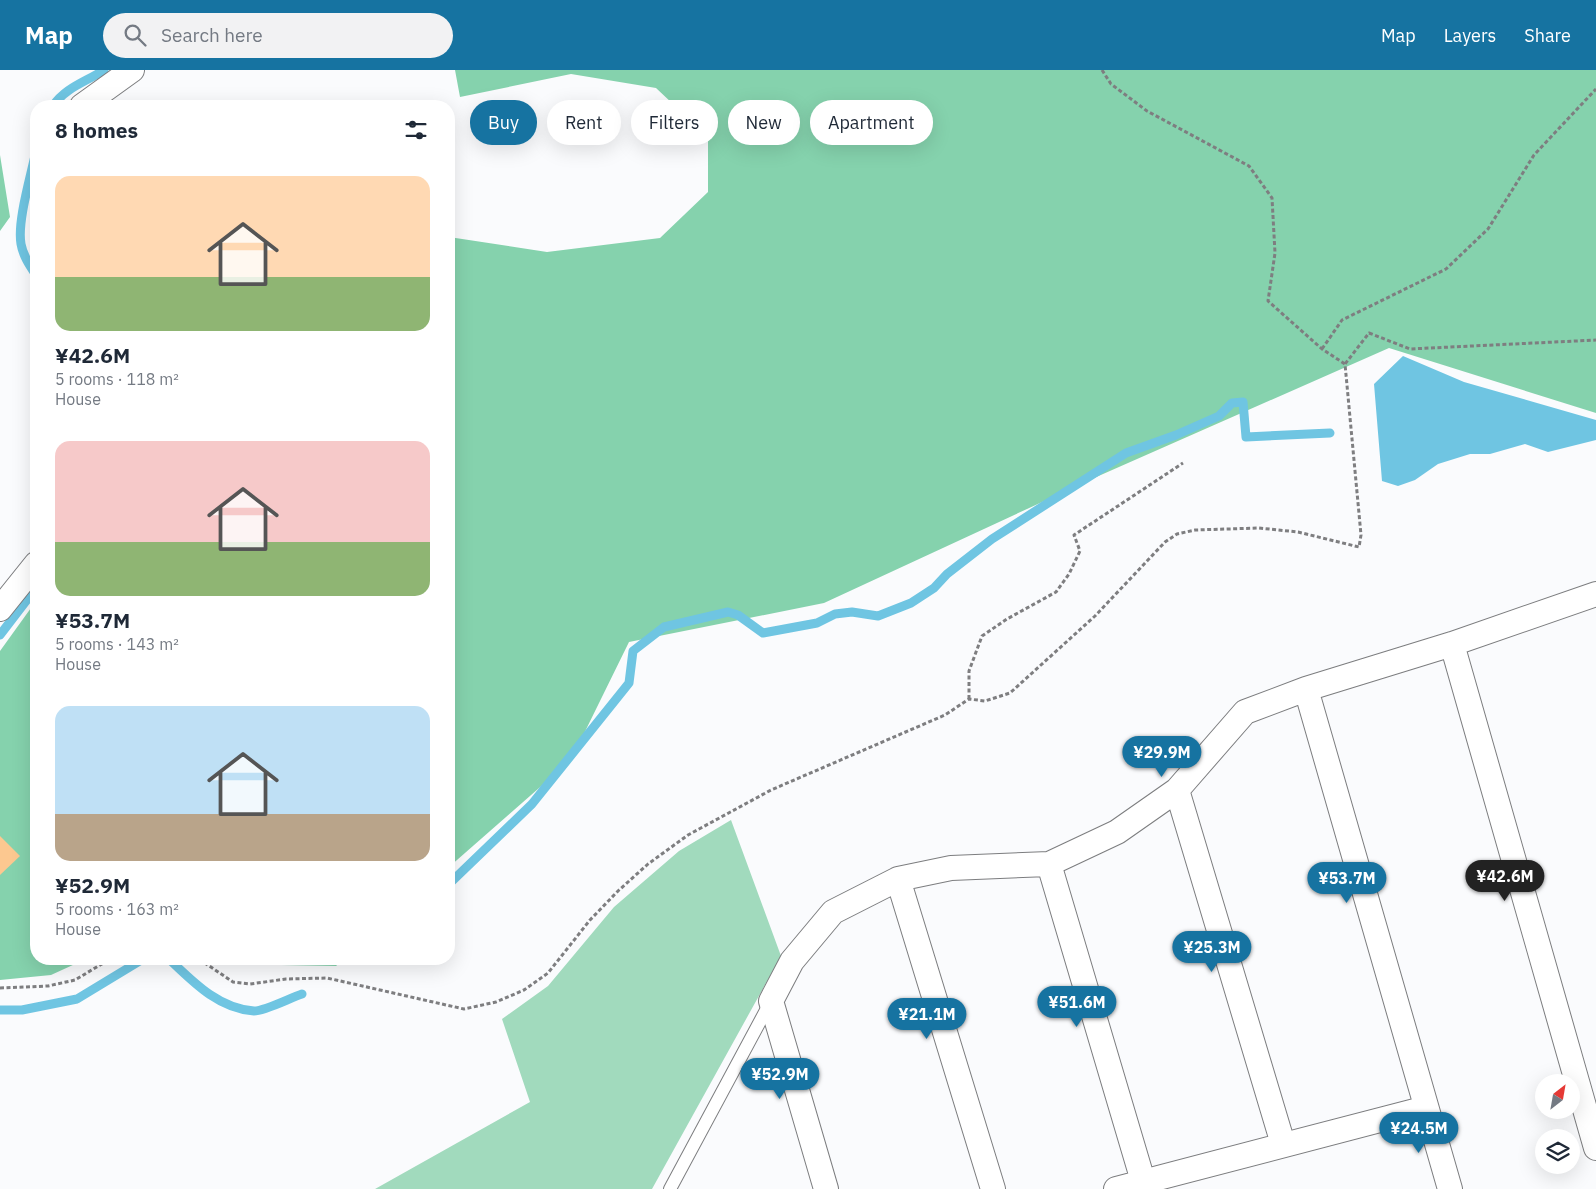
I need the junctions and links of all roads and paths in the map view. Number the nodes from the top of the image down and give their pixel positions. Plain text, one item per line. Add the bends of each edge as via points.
1 (132, 70) edge
2 (1102, 70) edge
3 (1596, 89) edge
4 (90, 100) edge
5 (1596, 340) edge
6 (1322, 349) junction
7 (1345, 364) junction
8 (1183, 463) dead end
9 (30, 572) edge
10 (1596, 594) edge
11 (0, 610) edge
12 (1452, 644) junction
13 (1306, 689) junction
14 (968, 699) junction
15 (1178, 790) junction
16 (1049, 864) junction
17 (898, 879) junction
18 (100, 965) edge
19 (208, 965) edge
20 (0, 988) edge
21 (771, 1001) junction
22 (1426, 1108) junction
23 (1283, 1144) junction
24 (1596, 1148) edge
25 (1143, 1181) junction
26 (670, 1189) edge
27 (826, 1189) edge
28 (993, 1189) edge
29 (1116, 1189) edge
30 (1450, 1189) edge

1 - 4 street
2 - 6 path via 1112,84 1147,110 1249,166 1272,198 1275,253 1268,301
3 - 6 path via 1534,155 1488,229 1446,269 1342,320
5 - 7 path via 1410,349 1369,333
6 - 7 path
7 - 14 path via 1360,547 1298,532 1259,528 1196,530 1177,534 1165,542 1095,616 1010,692 985,701
8 - 14 path via 1074,535 1080,551 1056,592 982,636 968,671
9 - 11 street
10 - 12 street
12 - 13 street
12 - 24 street
13 - 15 street via 1245,712
13 - 22 street
14 - 19 path via 945,715 771,790 688,835 618,891 548,973 524,990 496,1002 464,1009 327,978 250,984 233,982
15 - 16 street via 1117,832
15 - 23 street
16 - 17 street via 951,868
16 - 25 street
17 - 21 street via 833,912 792,961
17 - 28 street
18 - 20 path via 75,980 48,986
21 - 26 lane
21 - 27 street
22 - 23 street
22 - 30 street
23 - 25 street
25 - 29 street

